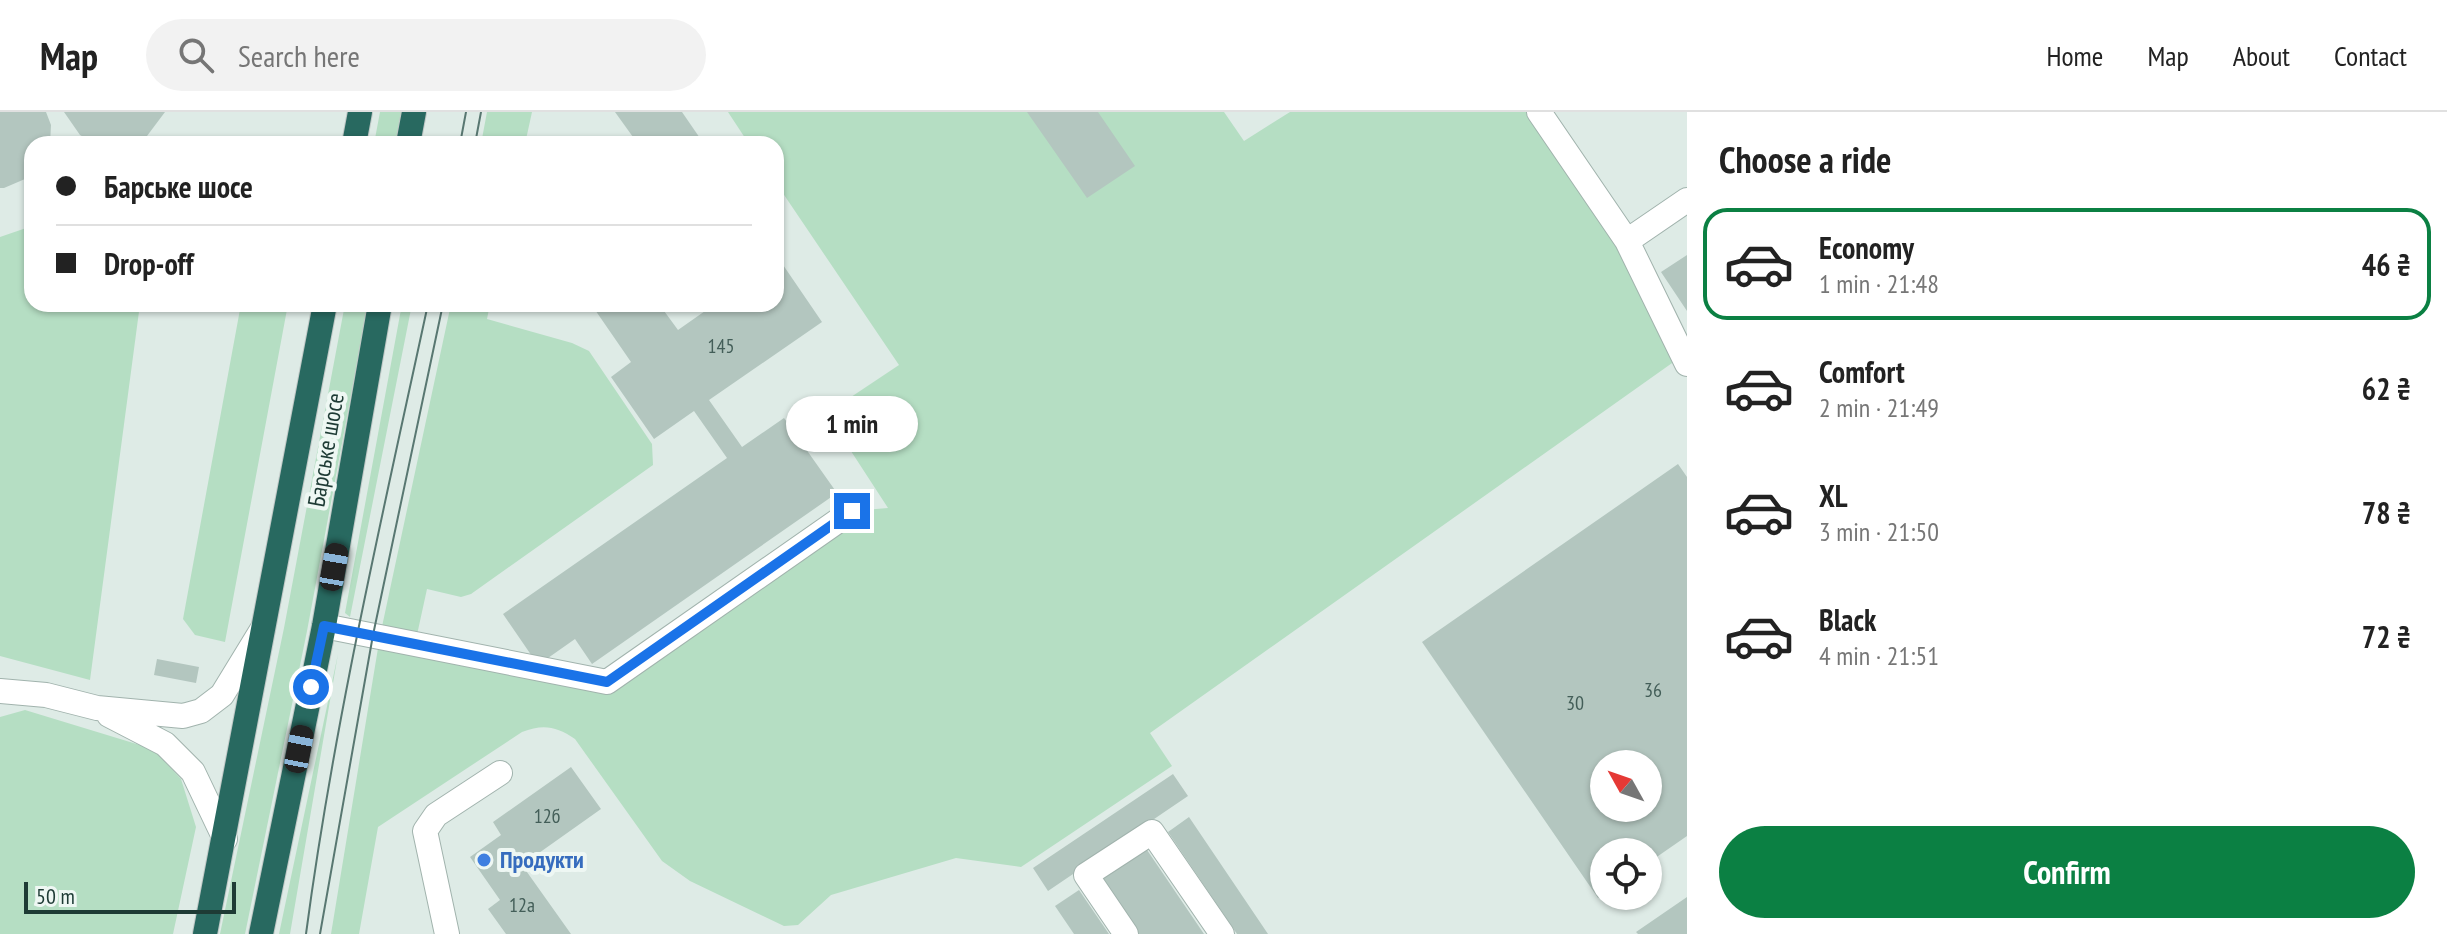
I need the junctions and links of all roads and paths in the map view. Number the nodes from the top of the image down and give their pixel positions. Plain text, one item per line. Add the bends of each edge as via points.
1 (360, 112) edge
2 (414, 112) edge
3 (1542, 113) edge
4 (356, 136) edge
5 (410, 136) edge
6 (1687, 200) edge
7 (1627, 241) junction
8 (324, 312) edge
9 (379, 312) edge
10 (1687, 364) edge
11 (852, 511) dead end
12 (265, 625) junction
13 (324, 626) junction
14 (5, 693) edge
15 (97, 708) junction
16 (500, 773) dead end
17 (225, 839) junction
18 (205, 934) edge
19 (261, 934) edge
20 (447, 934) edge
21 (1126, 934) edge
22 (1222, 934) edge

1 - 4 highway
2 - 5 highway
3 - 7 lane
6 - 7 lane
7 - 10 lane
8 - 12 highway
9 - 13 highway, Барське шосе
11 - 13 lane via 607,682
12 - 15 lane via 222,695 201,711 183,716
12 - 17 highway
13 - 19 highway, Барське шосе
14 - 15 lane via 46,695
15 - 17 lane via 165,744 193,772
16 - 20 lane via 436,815 425,831
17 - 18 highway
21 - 22 lane via 1086,875 1152,832

